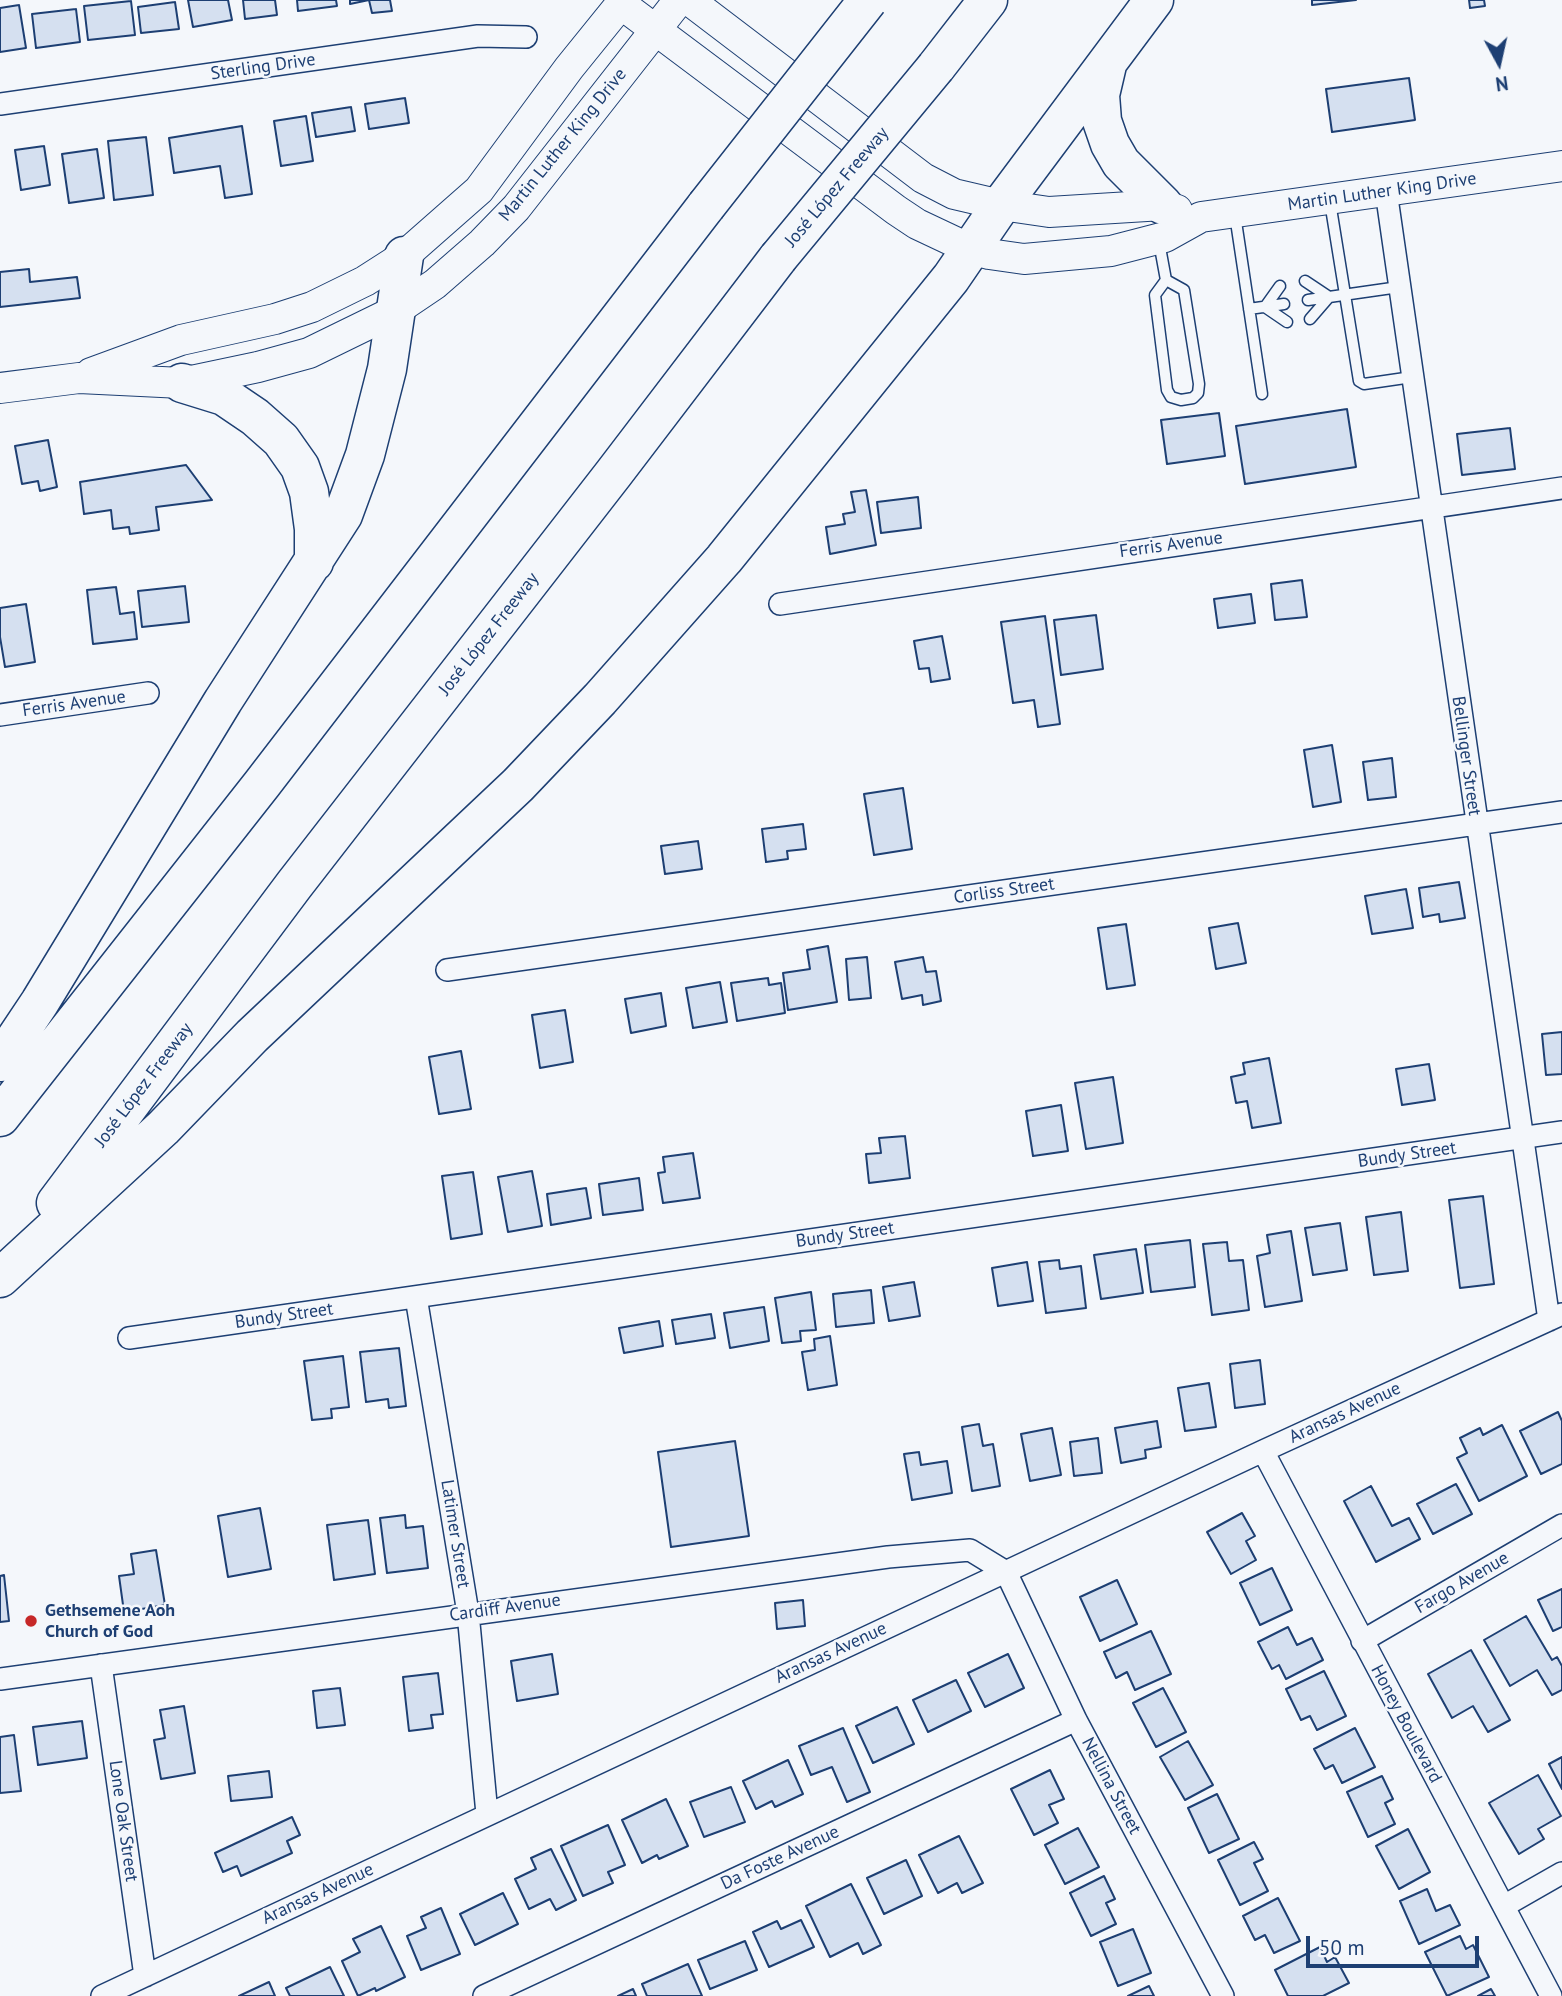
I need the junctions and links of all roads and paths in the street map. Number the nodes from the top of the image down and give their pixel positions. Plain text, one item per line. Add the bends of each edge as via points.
1 (679, 0) edge
2 (689, 0) edge
3 (868, 0) edge
4 (988, 0) edge
5 (1154, 0) edge
6 (622, 2) edge
7 (655, 30) junction
8 (526, 37) dead end
9 (1107, 64) junction
10 (0, 104) edge
11 (1562, 166) edge
12 (1386, 191) junction
13 (1329, 200) junction
14 (1001, 205) junction
15 (1234, 212) junction
16 (1160, 222) junction
17 (970, 249) junction
18 (404, 256) junction
19 (1166, 280) junction
20 (1305, 281) dead end
21 (1280, 285) dead end
22 (1399, 287) junction
23 (1345, 294) junction
24 (1329, 297) junction
25 (1308, 300) dead end
26 (1283, 304) dead end
27 (1265, 307) junction
28 (1249, 309) junction
29 (395, 311) junction
30 (1310, 320) dead end
31 (1287, 322) dead end
32 (1412, 377) junction
33 (79, 378) junction
34 (182, 383) junction
35 (0, 388) edge
36 (1262, 394) dead end
37 (1562, 488) edge
38 (1430, 507) junction
39 (314, 562) junction
40 (780, 604) dead end
41 (148, 693) dead end
42 (0, 715) edge
43 (1562, 812) edge
44 (1476, 825) junction
45 (447, 970) dead end
46 (0, 1062) edge
47 (0, 1117) edge
48 (1562, 1132) edge
49 (1522, 1139) junction
50 (0, 1278) edge
51 (416, 1297) junction
52 (1555, 1317) edge
53 (129, 1338) dead end
54 (1263, 1451) junction
55 (1562, 1525) edge
56 (1006, 1572) junction
57 (468, 1613) junction
58 (1362, 1641) junction
59 (101, 1665) junction
60 (0, 1679) edge
61 (1076, 1720) junction
62 (487, 1814) junction
63 (1562, 1873) edge
64 (1504, 1906) junction
65 (145, 1976) junction
66 (102, 1996) edge
67 (484, 1996) edge
68 (1223, 1996) edge
69 (1551, 1996) edge

1 - 7 main road
2 - 14 main road, Martin Luther King Drive via 923,178 954,194
3 - 47 highway, bridge
4 - 50 highway, José López Freeway, bridge via 778,258 294,885
5 - 9 highway
6 - 7 main road, Martin Luther King Drive
6 - 18 main road, Martin Luther King Drive via 479,190
7 - 17 main road, Martin Luther King Drive via 896,210
7 - 29 main road, Martin Luther King Drive via 516,208 435,284
8 - 10 street, Sterling Drive via 478,36
9 - 14 highway
9 - 16 highway via 1100,95 1102,121 1110,144
11 - 12 main road, Martin Luther King Drive
12 - 13 main road, Martin Luther King Drive
12 - 22 street, Bellinger Street
13 - 15 main road, Martin Luther King Drive
13 - 23 lane
14 - 16 main road, Martin Luther King Drive
14 - 17 highway
15 - 16 main road, Martin Luther King Drive
15 - 28 lane
16 - 17 main road, Martin Luther King Drive via 1111,251 1024,259
16 - 19 lane
17 - 50 highway via 724,559 600,699 518,785 252,1036 163,1128
18 - 29 highway
18 - 33 main road, Martin Luther King Drive via 312,307 181,340
19 - 19 lane via 1155,295 1167,390 1171,397 1193,398 1199,384 1184,290
20 - 24 lane
21 - 27 lane
22 - 23 lane
22 - 32 street, Bellinger Street
23 - 24 lane
23 - 32 lane via 1359,381
24 - 25 lane
24 - 30 lane
26 - 27 lane
27 - 28 lane
27 - 31 lane
28 - 36 lane
29 - 34 main road, Martin Luther King Drive via 309,353
29 - 39 highway via 387,369 365,455 343,515
32 - 38 street, Bellinger Street
33 - 34 main road, Martin Luther King Drive
33 - 35 main road, Martin Luther King Drive
34 - 39 highway via 224,396 281,440 300,467 309,492
37 - 38 street, Ferris Avenue
38 - 40 street, Ferris Avenue
38 - 44 street, Bellinger Street
39 - 46 highway
41 - 42 street, Ferris Avenue
43 - 44 street, Corliss Street
44 - 45 street, Corliss Street
44 - 49 street, Bellinger Street
48 - 49 street, Bundy Street
49 - 51 street, Bundy Street
49 - 52 street, Bellinger Street
51 - 53 street, Bundy Street
51 - 57 street, Latimer Street
52 - 54 street, Aransas Avenue
54 - 56 street, Aransas Avenue
54 - 58 street, Honey Boulevard
55 - 58 street, Fargo Avenue
56 - 57 street, Cardiff Avenue via 970,1550
56 - 61 street, Nellina Street
56 - 62 street, Aransas Avenue
57 - 59 street, Cardiff Avenue
57 - 62 street, Latimer Street
58 - 64 street, Honey Boulevard
59 - 60 street, Cardiff Avenue
59 - 65 street, Lone Oak Street
61 - 67 street, Da Foste Avenue
61 - 68 street, Nellina Street
62 - 65 street, Aransas Avenue
63 - 64 street
64 - 69 street, Honey Boulevard
65 - 66 street, Aransas Avenue

